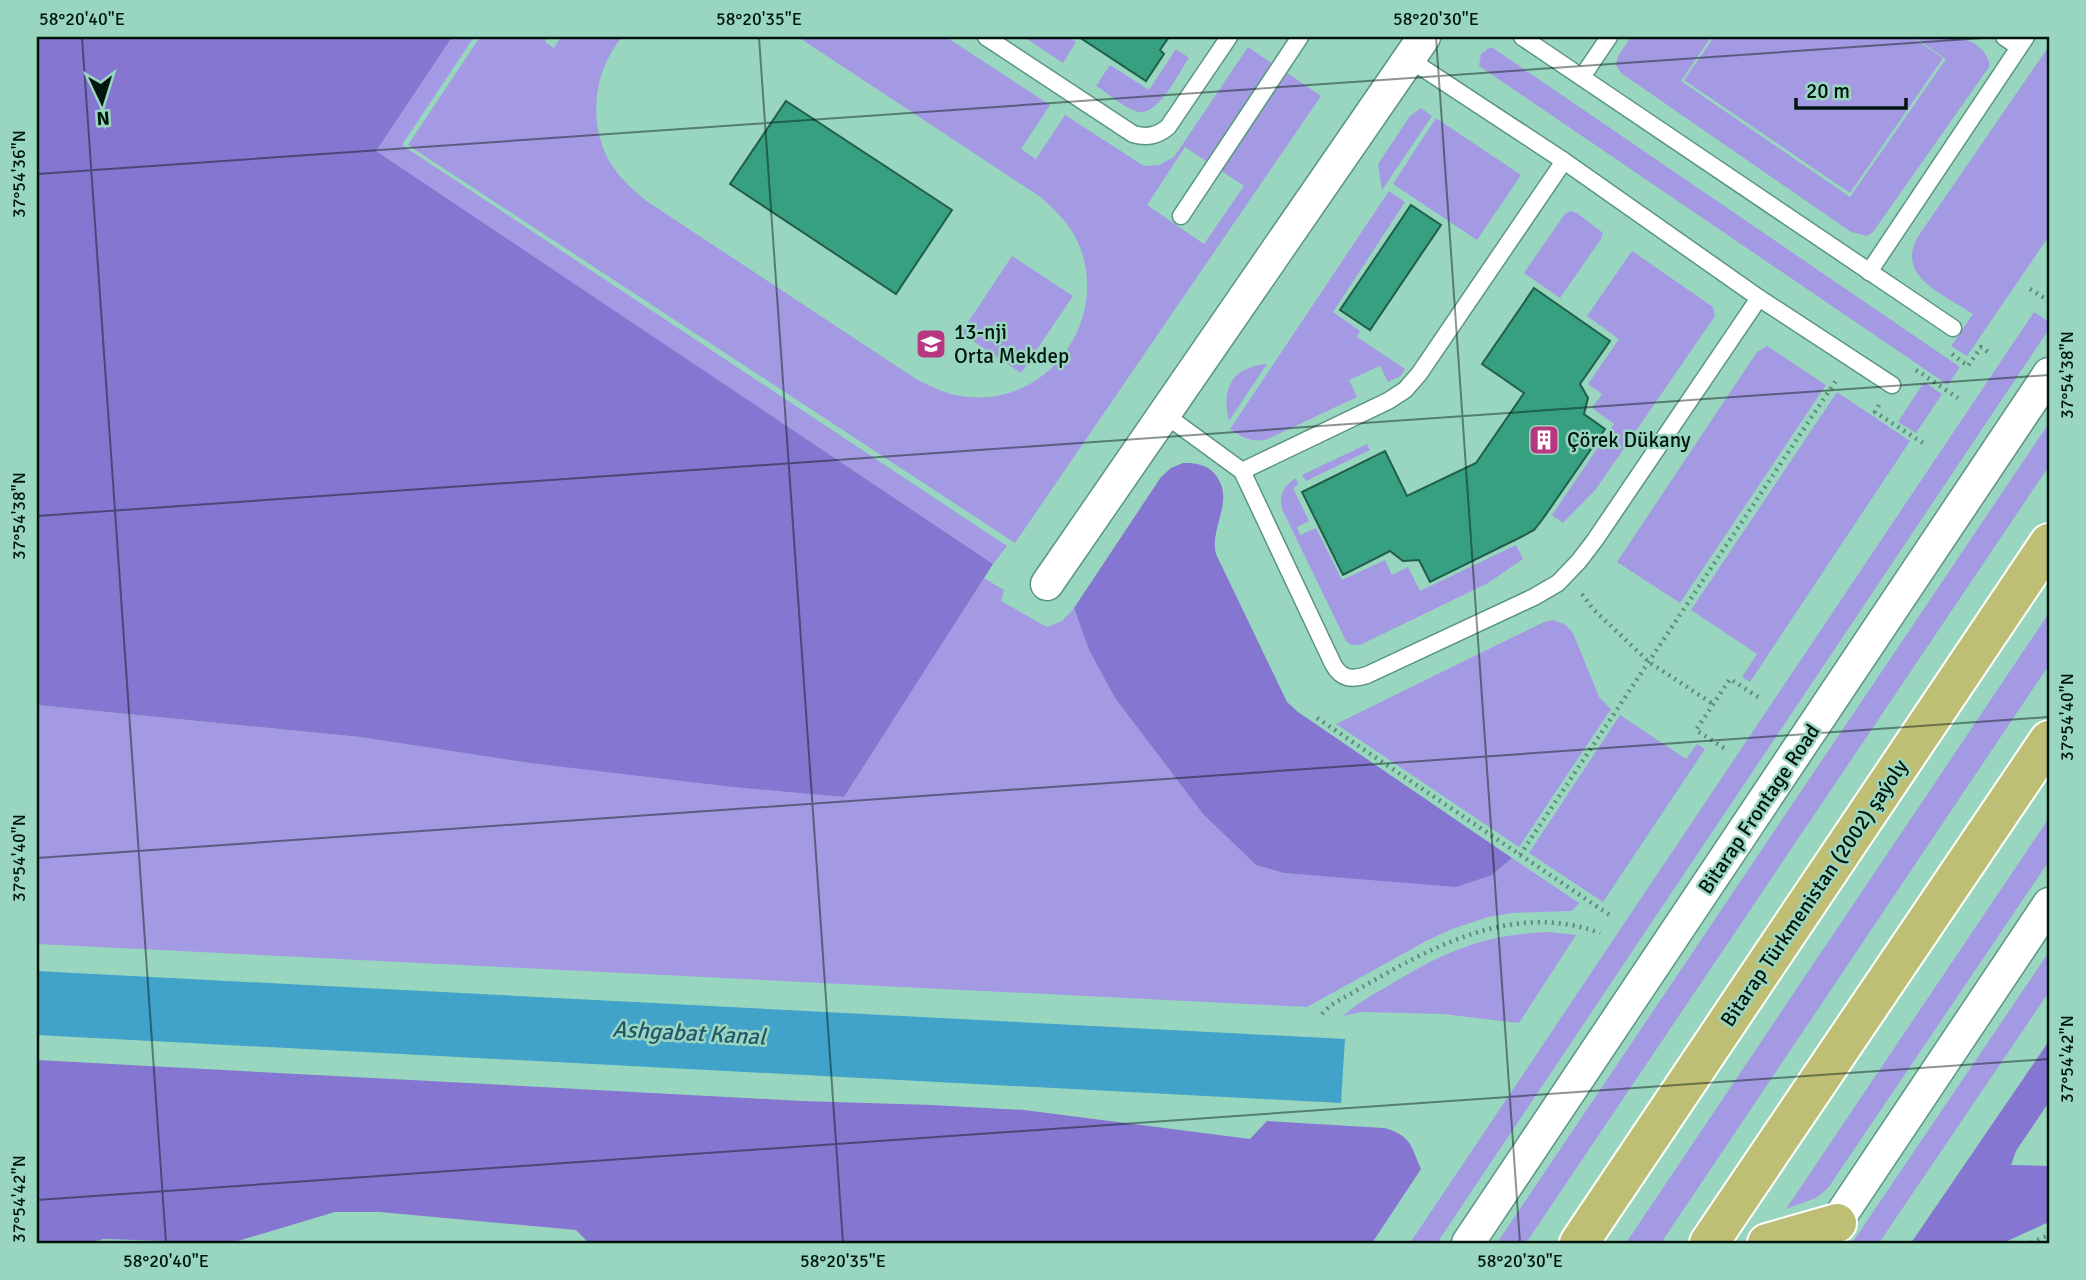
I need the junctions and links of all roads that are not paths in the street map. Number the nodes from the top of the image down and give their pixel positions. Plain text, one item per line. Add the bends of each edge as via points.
1 (986, 37) edge
2 (1229, 37) edge
3 (1300, 37) edge
4 (1522, 37) edge
5 (1609, 37) edge
6 (2004, 37) edge
7 (2023, 42) edge
8 (1416, 48) edge
9 (1582, 77) junction
10 (1564, 161) junction
11 (1181, 216) dead end
12 (1869, 272) junction
13 (1759, 298) junction
14 (1953, 328) dead end
15 (2049, 374) edge
16 (1892, 385) dead end
17 (1164, 414) junction
18 (1242, 471) junction
19 (2049, 543) edge
20 (1047, 584) dead end
21 (2049, 740) edge
22 (2049, 904) edge
23 (1830, 1233) edge
24 (1468, 1243) edge
25 (1579, 1243) edge
26 (1709, 1243) edge
27 (1767, 1243) edge

1 - 2 lane via 1142,136 1168,127
3 - 11 lane
4 - 9 lane
5 - 9 lane
6 - 7 lane
7 - 12 lane
8 - 10 lane
8 - 17 street
9 - 12 lane
10 - 13 lane
10 - 18 lane via 1405,390
12 - 14 lane
13 - 16 lane
13 - 18 lane via 1595,540 1558,583 1367,675 1355,679 1338,673
15 - 24 street, Bitarap Frontage Road
17 - 18 lane
17 - 20 street
19 - 25 main road, Bitarap Türkmenistan (2002) şaýoly
21 - 26 main road
22 - 23 street
23 - 27 main road

